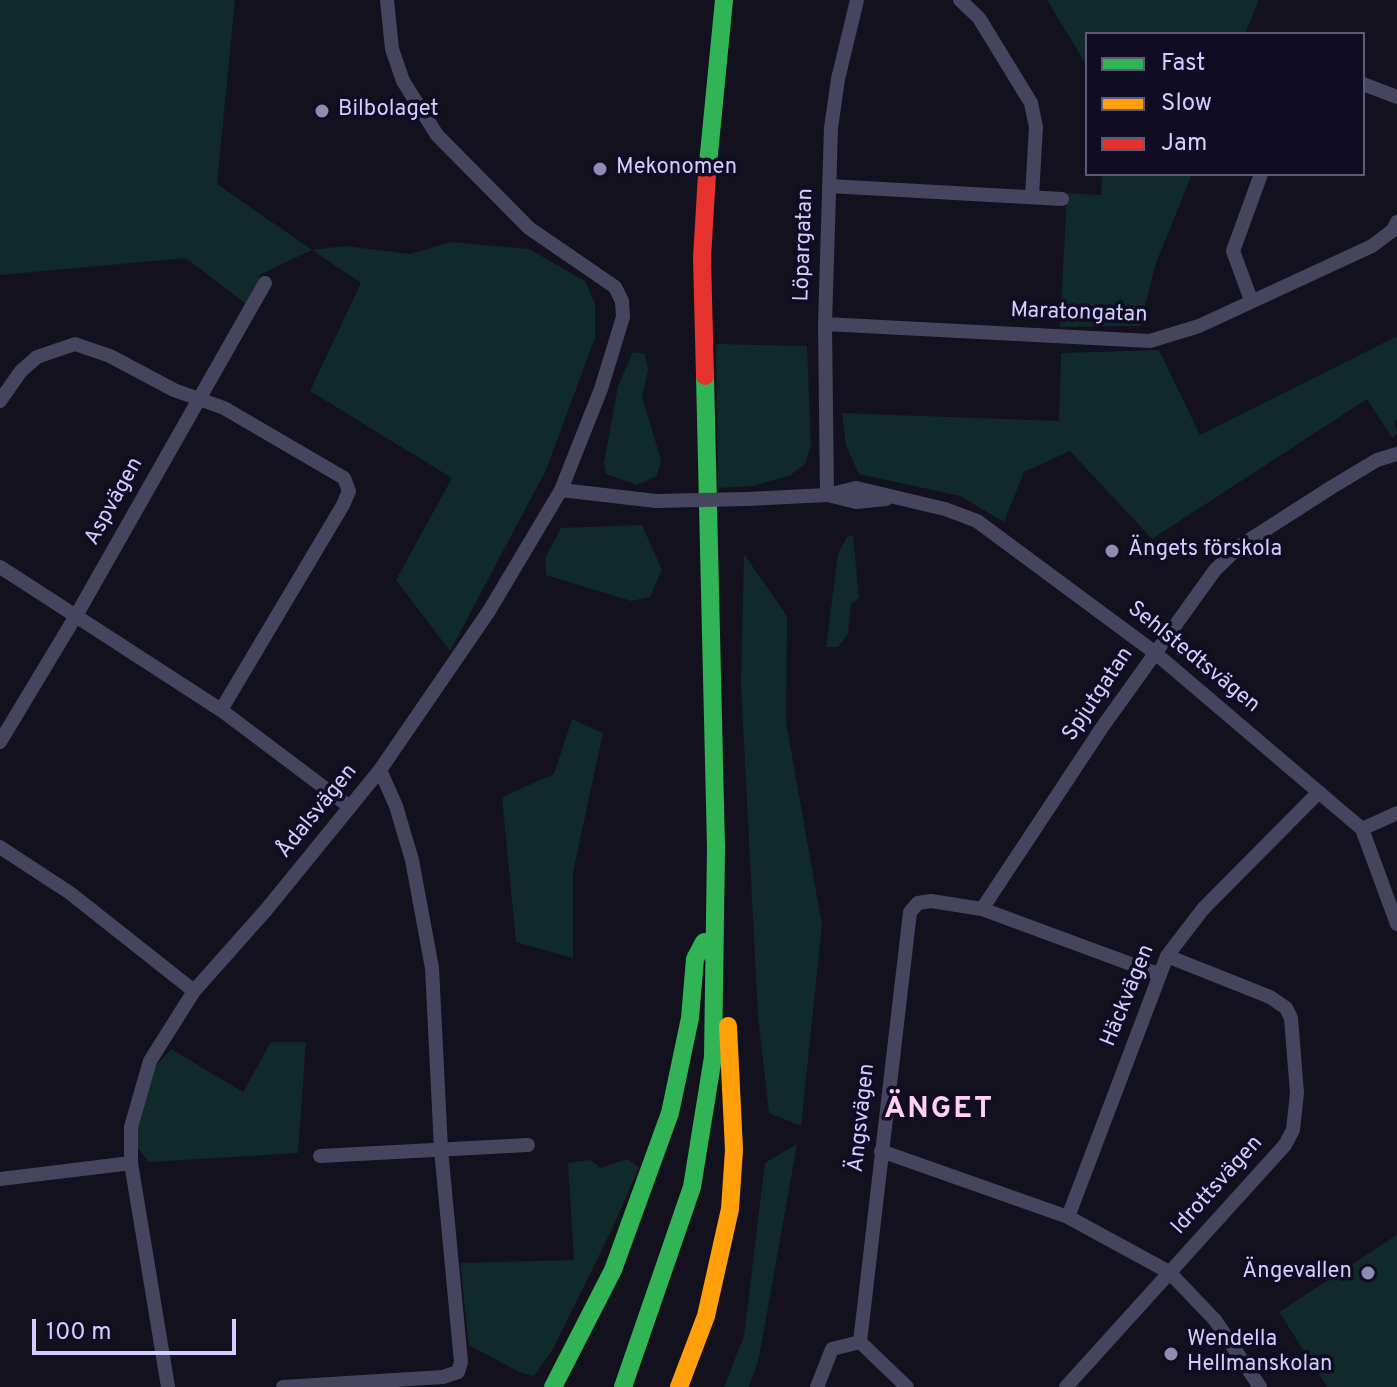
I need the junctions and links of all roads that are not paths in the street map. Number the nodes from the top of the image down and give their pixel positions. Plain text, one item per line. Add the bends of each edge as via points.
1 (387, 0) edge
2 (709, 0) edge
3 (724, 0) edge
4 (857, 0) edge
5 (960, 0) edge
6 (1365, 85) edge
7 (1397, 97) edge
8 (1260, 176) edge
9 (829, 186) junction
10 (1032, 196) junction
11 (1062, 199) dead end
12 (1397, 222) edge
13 (265, 283) dead end
14 (1251, 300) junction
15 (825, 324) junction
16 (198, 398) junction
17 (0, 401) edge
18 (1397, 454) edge
19 (561, 490) junction
20 (827, 495) junction
21 (0, 567) edge
22 (77, 614) junction
23 (1154, 652) junction
24 (221, 710) junction
25 (0, 742) edge
26 (380, 770) junction
27 (1319, 792) junction
28 (350, 807) junction
29 (1397, 813) edge
30 (1362, 829) junction
31 (0, 847) edge
32 (982, 909) junction
33 (1397, 924) edge
34 (704, 942) junction
35 (1167, 956) junction
36 (714, 969) junction
37 (1158, 974) junction
38 (194, 991) junction
39 (528, 1145) dead end
40 (441, 1149) junction
41 (881, 1151) junction
42 (320, 1156) dead end
43 (131, 1163) junction
44 (0, 1179) edge
45 (1068, 1217) junction
46 (666, 1270) junction
47 (1169, 1272) junction
48 (860, 1342) junction
49 (168, 1387) edge
50 (283, 1387) edge
51 (553, 1387) edge
52 (623, 1387) edge
53 (679, 1387) edge
54 (817, 1387) edge
55 (907, 1387) edge
56 (1066, 1387) edge
57 (1260, 1387) edge

1 - 19 street, Ådalsvägen via 392,49 403,81 437,135 529,228 607,279 622,301 623,317 601,389
2 - 34 highway via 689,278
3 - 36 highway via 702,258 716,848
4 - 9 street, Löpargatan via 838,79
5 - 10 street via 979,18 1035,115
6 - 7 street
8 - 14 street via 1233,251
9 - 10 street
9 - 15 street, Löpargatan
10 - 11 street
12 - 14 street, Maratongatan via 1372,246
13 - 16 street, Aspvägen
14 - 15 street, Maratongatan via 1199,326 1150,341
15 - 20 street, Löpargatan
16 - 17 street via 75,344 37,357
16 - 22 street, Aspvägen
16 - 24 street via 330,469 344,478 349,491
18 - 23 street, Spjutgatan via 1377,460 1227,556
19 - 20 street, Sehlstedtsvägen, bridge via 656,501
19 - 26 street, Ådalsvägen via 489,611
20 - 23 street, Sehlstedtsvägen via 856,488 977,521
21 - 22 street
22 - 24 street
22 - 25 street, Aspvägen
23 - 27 street, Sehlstedtsvägen
23 - 32 street, Spjutgatan
24 - 28 street
26 - 28 street, Ådalsvägen
26 - 40 street via 396,806 423,911 432,968
27 - 30 street, Sehlstedtsvägen
27 - 35 street, Häckvägen via 1203,909
28 - 38 street, Ådalsvägen
29 - 30 street
30 - 33 street, Sehlstedtsvägen
31 - 38 street via 70,893
32 - 37 street
32 - 41 street, Ängsvägen via 931,901 918,903 910,912
34 - 46 highway via 695,1094
34 - 51 highway via 695,959 688,1031 670,1113 613,1270
35 - 37 street, Häckvägen
35 - 47 street, Idrottsvägen via 1280,1001 1291,1018 1297,1093 1293,1130 1285,1145
36 - 46 highway via 706,1116 692,1187
36 - 53 highway via 725,996 729,1036 732,1185 717,1278
37 - 45 street, Häckvägen
38 - 43 street, Ådalsvägen via 164,1034 139,1091
39 - 40 street
40 - 42 street
40 - 50 street via 459,1369 443,1377
41 - 45 street
41 - 48 street, Ängsvägen
43 - 44 street
43 - 49 street, Ådalsvägen
45 - 47 street
46 - 52 highway
47 - 56 street, Idrottsvägen
47 - 57 street via 1215,1320
48 - 54 street via 832,1349
48 - 55 street

